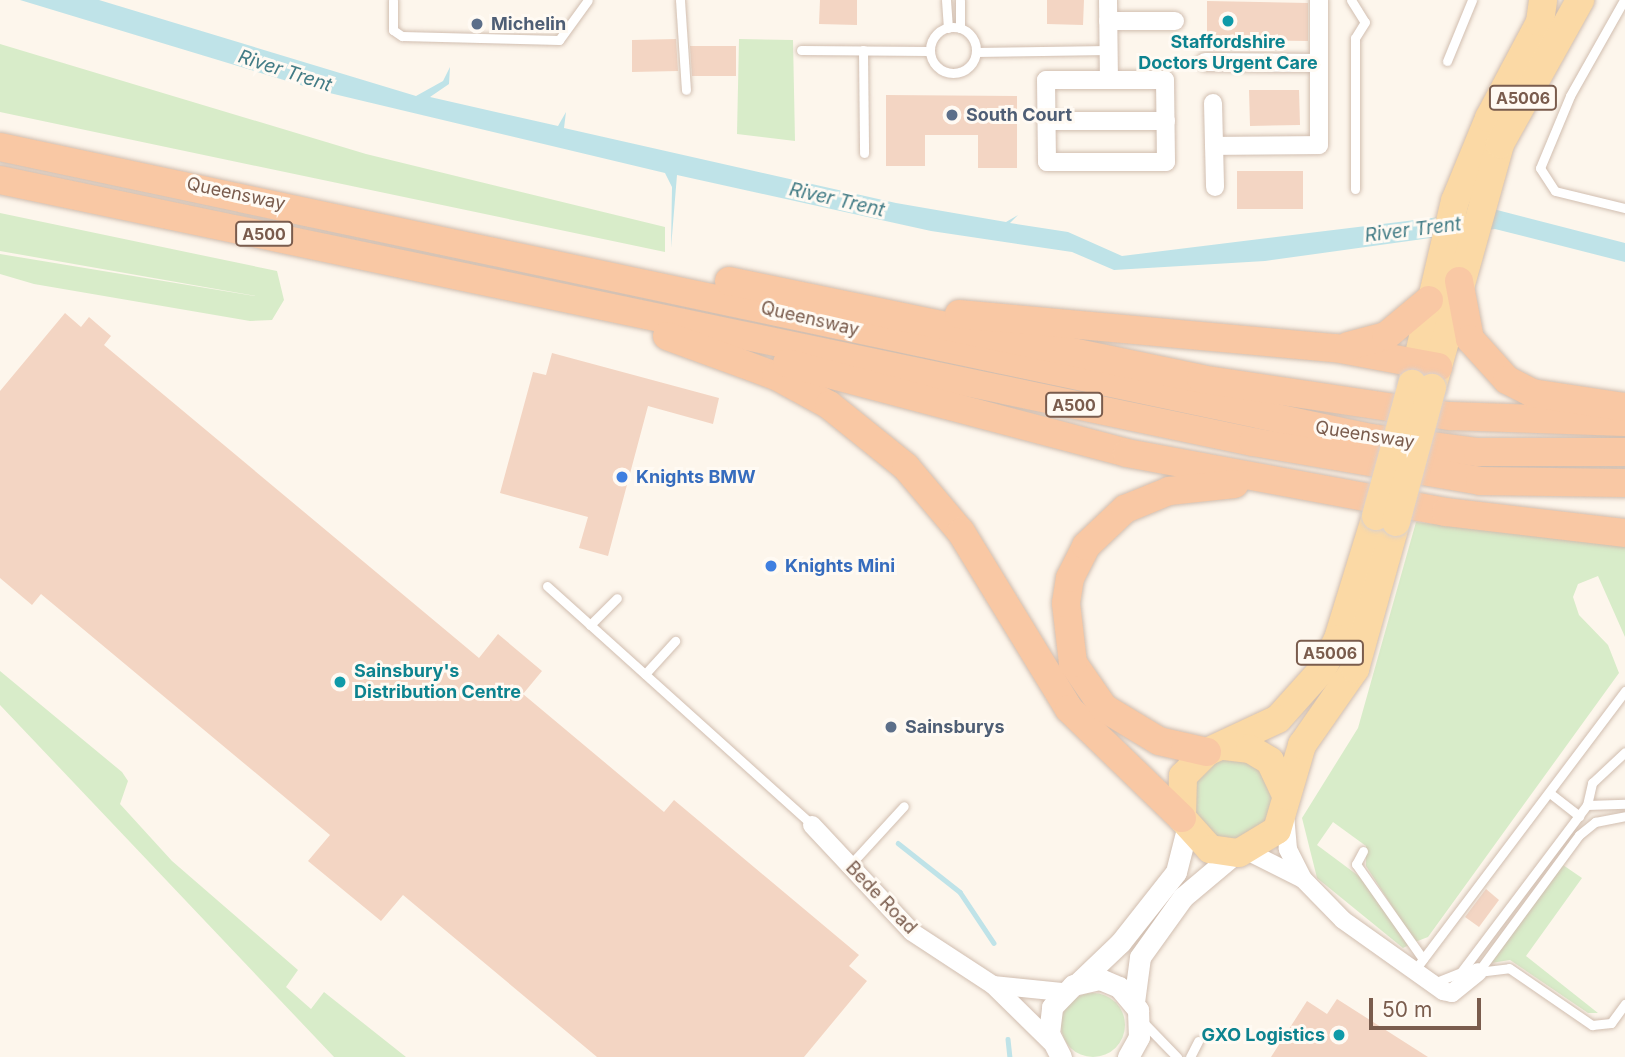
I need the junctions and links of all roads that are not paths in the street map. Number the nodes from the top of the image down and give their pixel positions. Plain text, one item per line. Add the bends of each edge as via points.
1 (393, 0) edge
2 (589, 0) edge
3 (680, 0) edge
4 (946, 0) edge
5 (960, 0) edge
6 (1108, 0) edge
7 (1319, 0) edge
8 (1351, 0) edge
9 (1472, 0) edge
10 (1543, 0) edge
11 (1580, 0) edge
12 (1624, 0) edge
13 (1108, 21) junction
14 (1175, 21) dead end
15 (948, 28) junction
16 (960, 28) junction
17 (802, 50) dead end
18 (863, 50) junction
19 (1108, 50) junction
20 (929, 51) junction
21 (976, 52) junction
22 (1447, 61) dead end
23 (1205, 62) dead end
24 (1318, 63) junction
25 (1109, 80) junction
26 (686, 90) dead end
27 (1213, 103) dead end
28 (1046, 121) junction
29 (1166, 121) junction
30 (1214, 146) junction
31 (0, 147) edge
32 (864, 153) dead end
33 (0, 180) edge
34 (1214, 187) dead end
35 (1356, 189) dead end
36 (1468, 202) junction
37 (1625, 208) edge
38 (547, 260) junction
39 (1452, 275) junction
40 (719, 279) junction
41 (528, 291) junction
42 (1429, 300) junction
43 (1335, 348) junction
44 (1424, 375) junction
45 (1625, 407) edge
46 (1625, 422) edge
47 (1625, 452) edge
48 (1273, 482) junction
49 (1625, 483) edge
50 (1386, 519) junction
51 (1625, 533) edge
52 (547, 586) dead end
53 (617, 598) dead end
54 (590, 625) junction
55 (675, 640) dead end
56 (645, 674) junction
57 (1625, 691) edge
58 (1216, 749) junction
59 (1625, 752) edge
60 (1551, 794) junction
61 (1285, 804) junction
62 (1625, 804) edge
63 (1587, 805) junction
64 (904, 806) dead end
65 (1579, 816) junction
66 (1625, 816) edge
67 (1184, 823) junction
68 (812, 825) joint
69 (1363, 851) dead end
70 (1240, 852) junction
71 (849, 866) junction
72 (1303, 879) junction
73 (1418, 965) junction
74 (1478, 972) junction
75 (1432, 984) junction
76 (993, 985) junction
77 (1070, 987) junction
78 (1625, 1004) edge
79 (1137, 1010) junction
80 (1198, 1041) dead end
81 (1056, 1049) edge
82 (1128, 1057) edge
83 (1177, 1057) edge
84 (1190, 1057) edge

1 - 2 lane via 393,30 402,36 559,40
3 - 26 lane
4 - 15 lane
5 - 16 lane
6 - 13 street
7 - 24 street
8 - 35 lane via 1365,22 1355,38
9 - 22 lane
10 - 36 main road, A5006 via 1540,22 1489,118
11 - 36 main road, A5006
12 - 37 lane via 1570,96 1540,168 1555,191
13 - 14 street
13 - 19 street
15 - 16 lane
15 - 20 lane via 933,38
16 - 21 lane via 972,38
17 - 18 lane
18 - 20 lane
18 - 32 lane
19 - 21 lane
19 - 25 street
20 - 21 lane via 936,66 949,73 970,66
23 - 24 street
24 - 30 street via 1319,145
25 - 28 street via 1046,80
25 - 29 street via 1166,80
27 - 30 street
28 - 29 street
28 - 29 street via 1046,162 1166,162
30 - 34 street
31 - 38 highway, Queensway / A500
33 - 41 highway, Queensway / A500
36 - 39 main road, A5006
38 - 40 highway
38 - 47 highway, Queensway / A500 via 1109,387 1370,438 1478,452
39 - 42 main road, A5006
39 - 44 main road, A5006
39 - 45 highway via 1470,339 1507,380 1532,393
40 - 43 highway via 989,319
40 - 46 highway via 1201,379 1462,417
41 - 48 highway via 996,422
41 - 49 highway, Queensway / A500 via 1357,460 1480,481
41 - 67 highway via 755,367 829,405 879,442 961,532 1069,709
42 - 43 highway via 1386,336
42 - 44 main road, A5006
43 - 44 highway
44 - 50 main road, A5006, bridge
48 - 51 highway via 1552,528
48 - 58 highway via 1170,491 1125,509 1093,538 1070,578 1065,635 1073,663 1104,708 1160,741
50 - 58 main road, A5006 via 1321,671 1278,719
50 - 61 main road, A5006 via 1355,670 1302,745
52 - 54 lane
53 - 54 lane
54 - 56 lane
55 - 56 lane
56 - 68 lane
57 - 60 lane
58 - 61 main road via 1250,749 1270,761
58 - 67 main road via 1183,776
59 - 63 lane via 1592,783
60 - 65 lane
60 - 73 lane
61 - 70 main road via 1270,838
61 - 72 street via 1288,849
62 - 63 lane
63 - 65 lane
64 - 71 lane
65 - 75 lane via 1461,972
66 - 74 lane via 1595,822 1579,835
67 - 70 main road via 1210,849
67 - 77 street via 1176,872 1120,943
68 - 71 street, Bede Road
69 - 73 lane via 1356,864
70 - 72 street via 1276,860
70 - 79 street via 1183,897 1140,957
71 - 76 street, Bede Road via 912,932
72 - 73 street via 1343,920
73 - 75 street
74 - 75 street via 1452,993
74 - 78 lane via 1509,968 1592,1025 1611,1023
76 - 77 street, Bede Road
76 - 81 street, Bede Road
77 - 79 street via 1110,982
77 - 81 street via 1049,1015
79 - 82 street
79 - 83 lane
80 - 84 lane

